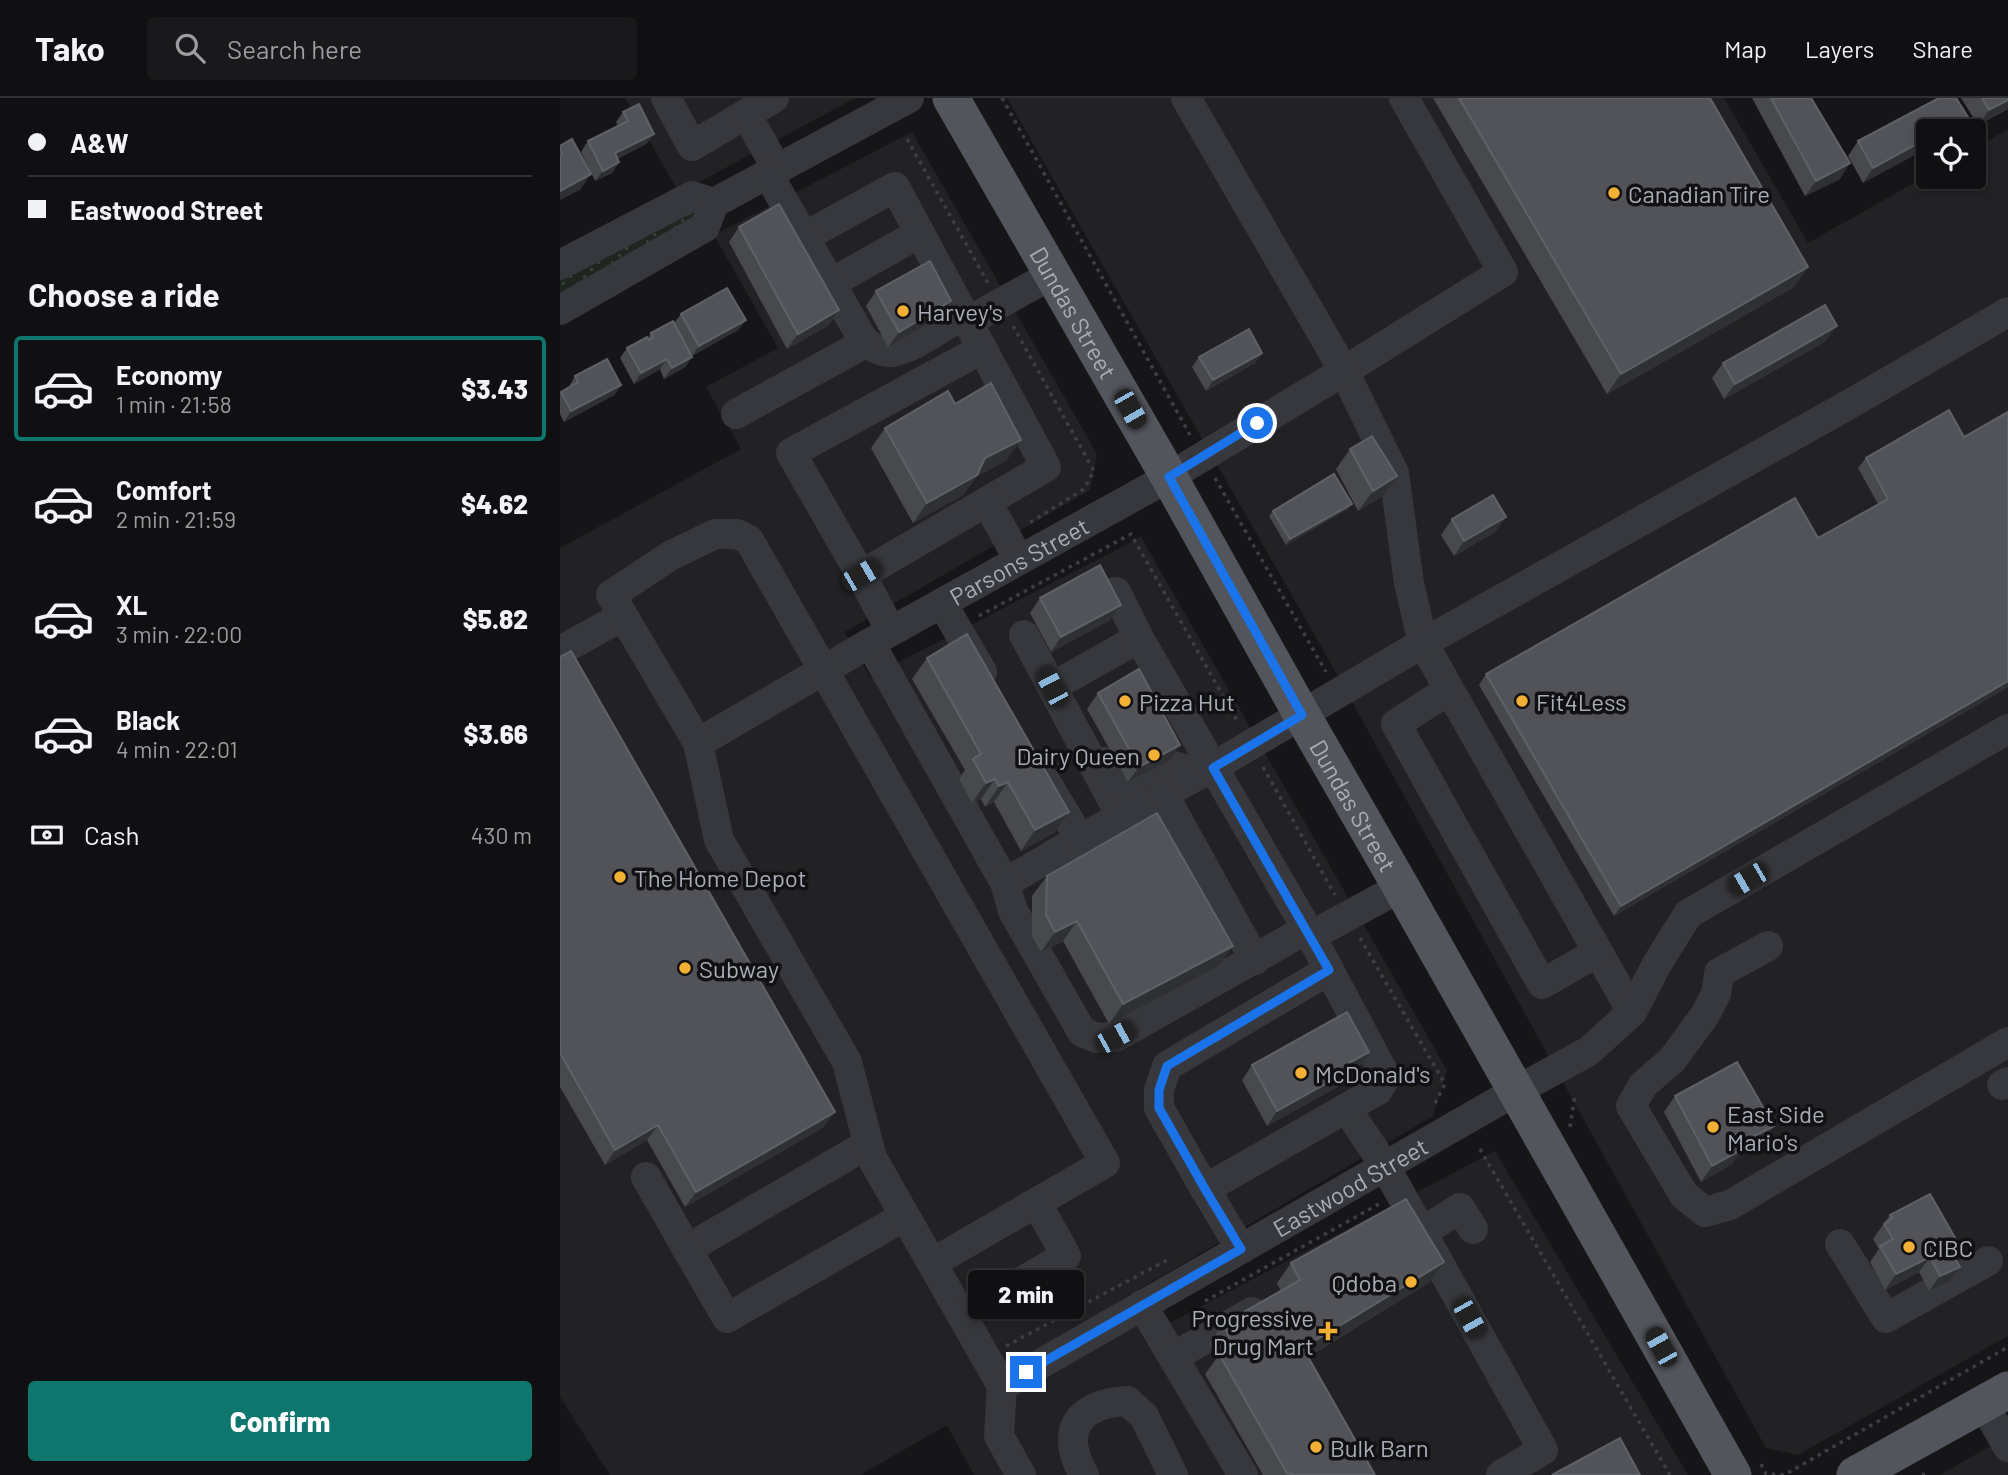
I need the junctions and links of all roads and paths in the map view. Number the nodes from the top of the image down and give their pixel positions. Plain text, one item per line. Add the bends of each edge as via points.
1 (666, 98) edge
2 (774, 98) edge
3 (909, 98) edge
4 (951, 98) edge
5 (1002, 98) edge
6 (1186, 98) edge
7 (1404, 98) edge
8 (746, 114) junction
9 (907, 139) dead end
10 (772, 172) junction
11 (714, 203) junction
12 (920, 233) junction
13 (804, 237) junction
14 (560, 265) edge
15 (1053, 274) junction
16 (831, 283) junction
17 (989, 284) dead end
18 (560, 310) edge
19 (2008, 312) edge
20 (965, 318) junction
21 (865, 343) junction
22 (982, 349) junction
23 (1344, 371) junction
24 (736, 414) dead end
25 (1191, 437) dead end
26 (1209, 467) dead end
27 (1169, 477) junction
28 (987, 502) junction
29 (1019, 560) junction
30 (861, 575) junction
31 (1116, 592) edge
32 (942, 603) junction
33 (623, 615) junction
34 (1024, 635) dead end
35 (881, 637) junction
36 (1139, 638) junction
37 (1423, 643) junction
38 (560, 651) edge
39 (823, 670) junction
40 (1330, 679) dead end
41 (1449, 690) junction
42 (1058, 697) junction
43 (998, 699) edge
44 (1302, 715) junction
45 (2008, 729) edge
46 (698, 743) junction
47 (1251, 745) junction
48 (1032, 757) edge
49 (1207, 771) junction
50 (1164, 795) junction
51 (1121, 816) junction
52 (1080, 839) junction
53 (1005, 883) junction
54 (1401, 887) junction
55 (1348, 916) junction
56 (1309, 932) junction
57 (1768, 946) dead end
58 (1598, 951) junction
59 (1255, 960) junction
60 (1329, 970) junction
61 (1632, 1012) junction
62 (2008, 1042) edge
63 (1516, 1091) junction
64 (1575, 1094) dead end
65 (1346, 1108) junction
66 (1424, 1112) dead end
67 (1569, 1132) dead end
68 (868, 1144) junction
69 (1480, 1149) dead end
70 (1385, 1166) junction
71 (646, 1177) dead end
72 (1205, 1189) junction
73 (1399, 1193) junction
74 (1037, 1203) junction
75 (905, 1216) junction
76 (1473, 1229) dead end
77 (1421, 1233) junction
78 (1840, 1244) dead end
79 (687, 1249) junction
80 (1241, 1249) junction
81 (1180, 1253) dead end
82 (1988, 1261) dead end
83 (932, 1263) junction
84 (1271, 1301) edge
85 (1200, 1304) dead end
86 (1142, 1305) junction
87 (962, 1316) junction
88 (2008, 1347) edge
89 (985, 1357) junction
90 (1173, 1357) junction
91 (1002, 1386) junction
92 (1996, 1396) edge
93 (2008, 1447) edge
94 (1746, 1469) edge
95 (1021, 1475) edge
96 (1084, 1475) edge
97 (1173, 1475) edge
98 (1243, 1475) edge
99 (1501, 1475) edge
100 (1670, 1475) edge
101 (1855, 1475) edge

1 - 8 street via 692,146
2 - 8 street
3 - 10 street
4 - 15 main road, Dundas Street
5 - 25 path
6 - 23 street
7 - 23 street, Parsons Street via 1503,272
8 - 10 street
9 - 17 path
10 - 11 street
10 - 13 street
11 - 14 street via 692,196
11 - 18 street via 705,227
12 - 13 street via 895,187
12 - 16 street
12 - 20 street
13 - 16 street
15 - 20 street
15 - 27 main road, Dundas Street
16 - 21 street
19 - 37 street
20 - 21 street via 891,353
20 - 22 street
21 - 24 street
22 - 28 street via 1046,467
22 - 30 street via 791,453
23 - 27 street, Parsons Street
23 - 37 street via 1394,472 1409,583
26 - 40 path
27 - 29 street, Parsons Street
27 - 44 main road, Dundas Street
28 - 29 street
28 - 30 street
29 - 32 street, Parsons Street
30 - 35 street
31 - 36 street
32 - 35 street, Parsons Street
32 - 43 street
33 - 38 street
33 - 39 street via 611,595 670,556 715,534 737,534 749,540
33 - 46 street
34 - 42 street
35 - 39 street, Parsons Street
35 - 53 street
36 - 42 street
36 - 49 street
37 - 41 street
37 - 44 street
39 - 46 street, Parsons Street
39 - 74 street via 1105,1163
41 - 58 street
41 - 58 street via 1396,724 1542,984
42 - 49 street via 1083,721 1115,784 1128,788 1174,766
42 - 51 street
44 - 47 street
44 - 54 main road, Dundas Street
45 - 61 street via 1688,914
46 - 68 street via 719,840 847,1062
47 - 49 street
47 - 55 path
48 - 52 street
49 - 50 street
49 - 56 street
50 - 51 street
50 - 59 street
51 - 52 street
52 - 53 street
53 - 59 street via 1013,911 1082,1032 1097,1038 1115,1037
54 - 55 street
54 - 63 main road, Dundas Street
55 - 56 street
55 - 66 path via 1445,1084 1435,1106
56 - 59 street
56 - 60 street
57 - 62 street via 1719,973 1716,994 1705,1015 1672,1060 1643,1085 1631,1106 1684,1195 1704,1212 1730,1205
58 - 61 street
60 - 65 street via 1386,1077 1378,1090
60 - 72 street via 1167,1066 1159,1108
61 - 63 street, Eastwood Street via 1589,1051
63 - 70 street, Eastwood Street
63 - 94 main road, Dundas Street
64 - 67 path
65 - 70 street
65 - 72 street
68 - 75 street
68 - 79 street
69 - 100 path
70 - 73 street
70 - 80 street, Eastwood Street
71 - 79 street
72 - 80 street
73 - 77 street
73 - 85 path
74 - 83 street
74 - 87 street via 1066,1256
75 - 79 street via 727,1318
75 - 83 street
76 - 77 street via 1460,1208
77 - 99 street via 1543,1450
78 - 82 street via 1886,1318
80 - 86 street, Eastwood Street
81 - 89 path
83 - 87 street
84 - 90 street
86 - 90 street
86 - 91 street, Eastwood Street
87 - 89 street
88 - 94 path via 1784,1475
89 - 91 street
90 - 98 street
91 - 95 street via 999,1436
92 - 93 street
92 - 101 main road
96 - 97 street via 1073,1442 1076,1423 1089,1410 1127,1401 1144,1416

